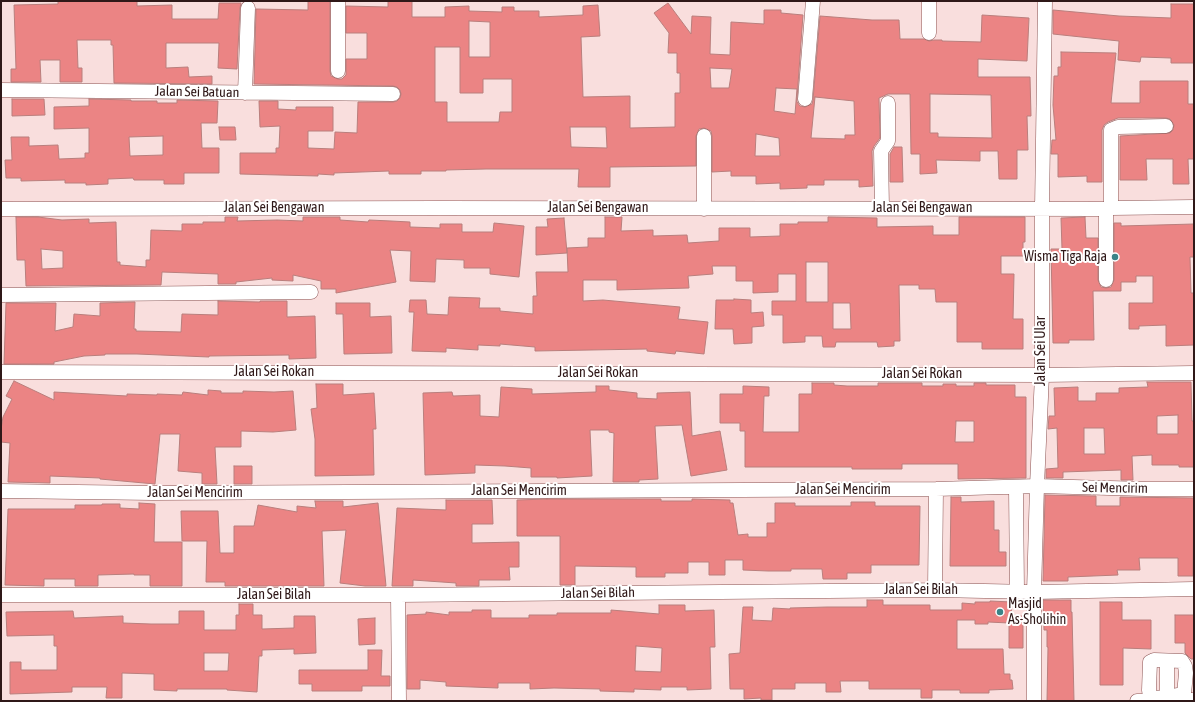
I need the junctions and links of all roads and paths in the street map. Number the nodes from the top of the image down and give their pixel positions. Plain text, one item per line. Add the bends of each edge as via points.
1 (338, 1) edge
2 (812, 1) edge
3 (929, 1) edge
4 (1045, 1) edge
5 (248, 8) dead end
6 (929, 33) dead end
7 (338, 71) dead end
8 (1, 90) edge
9 (245, 93) junction
10 (393, 94) dead end
11 (805, 99) dead end
12 (888, 104) dead end
13 (1166, 126) dead end
14 (704, 136) dead end
15 (1194, 207) edge
16 (882, 208) junction
17 (1108, 208) junction
18 (1, 209) edge
19 (704, 209) junction
20 (1042, 209) junction
21 (1106, 280) dead end
22 (311, 292) dead end
23 (1, 295) edge
24 (1, 372) edge
25 (1194, 373) edge
26 (1042, 374) junction
27 (1037, 486) junction
28 (1016, 488) junction
29 (1194, 489) edge
30 (936, 490) junction
31 (1, 491) edge
32 (1194, 589) edge
33 (935, 590) junction
34 (1017, 591) junction
35 (1034, 592) junction
36 (1, 595) edge
37 (398, 595) junction
38 (1167, 698) edge
39 (1194, 700) edge
40 (388, 701) edge
41 (399, 701) edge
42 (408, 701) edge
43 (1034, 701) edge
44 (1137, 701) edge

1 - 7 street
2 - 11 street
3 - 6 street
4 - 20 street, Jalan Sei Ular
5 - 9 street
8 - 9 street, Jalan Sei Batuan
9 - 10 street, Jalan Sei Batuan
12 - 16 street via 888,141 881,151
13 - 17 street via 1118,127 1112,130
14 - 19 street
15 - 17 street, Jalan Sei Bengawan
16 - 19 street, Jalan Sei Bengawan
16 - 20 street, Jalan Sei Bengawan
17 - 20 street, Jalan Sei Bengawan
17 - 21 street
18 - 19 street, Jalan Sei Bengawan
20 - 26 street, Jalan Sei Ular
22 - 23 street
24 - 26 street, Jalan Sei Rokan
25 - 26 street, Jalan Sei Rokan
26 - 27 street, Jalan Sei Ular
27 - 28 street, Jalan Sei Mencirim
27 - 29 street, Sei Mencirim
27 - 35 street, Jalan Sei Ular
28 - 30 street, Jalan Sei Mencirim
28 - 34 street
30 - 31 street, Jalan Sei Mencirim via 153,493
30 - 33 street
32 - 35 street, Jalan Sei Bilah
33 - 34 street, Jalan Sei Bilah
33 - 37 street, Jalan Sei Bilah
34 - 35 street, Jalan Sei Bilah
35 - 43 street, Jalan Sei Ular
36 - 37 street, Jalan Sei Bilah
37 - 41 street
38 - 38 street via 1150,697 1150,662 1154,660 1182,661 1185,666 1184,694
38 - 39 street
38 - 44 street
40 - 41 street
41 - 42 street

